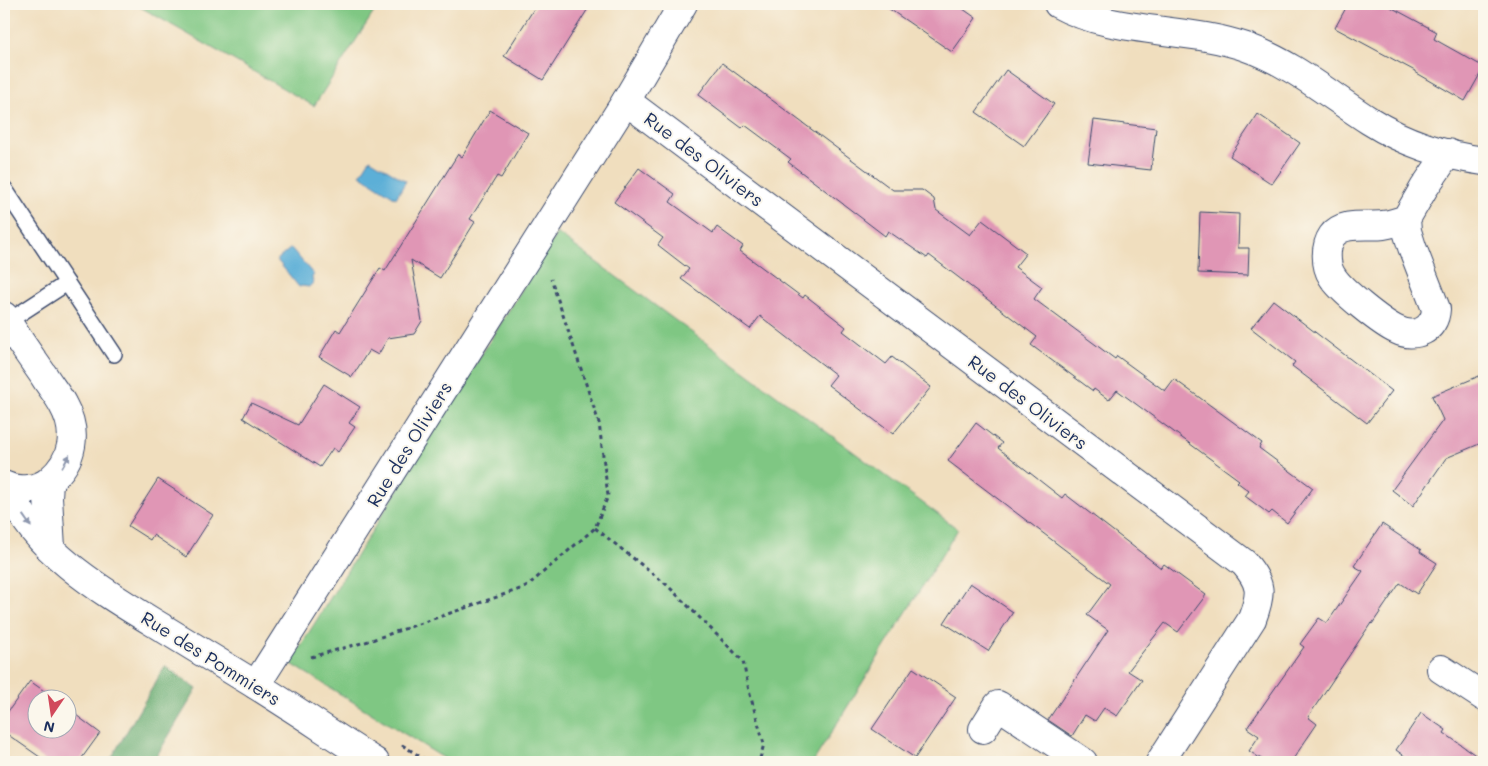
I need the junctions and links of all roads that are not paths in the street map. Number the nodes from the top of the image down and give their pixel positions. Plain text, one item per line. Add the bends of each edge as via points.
1 (683, 4) edge
2 (1058, 4) edge
3 (626, 101) junction
4 (1448, 153) junction
5 (1484, 161) edge
6 (4, 188) edge
7 (1406, 219) junction
8 (67, 283) junction
9 (5, 319) edge
10 (114, 354) dead end
11 (49, 482) junction
12 (7, 487) edge
13 (51, 548) junction
14 (1441, 669) dead end
15 (256, 685) junction
16 (1484, 697) edge
17 (982, 729) dead end
18 (376, 762) edge
19 (1083, 762) edge
20 (1160, 762) edge

1 - 3 street, Rue des Oliviers
2 - 4 street via 1108,22 1217,38 1247,47 1301,74 1392,133
3 - 15 street, Rue des Oliviers
3 - 20 street, Rue des Oliviers via 1236,557 1254,575 1259,594 1252,619
4 - 5 street
4 - 7 street
6 - 8 lane
7 - 7 street via 1382,226 1340,229 1332,236 1327,261 1332,276 1344,290 1388,326 1399,331 1422,332 1436,319 1436,309 1412,247
8 - 9 lane
8 - 10 lane
11 -> 9 street via 64,467 70,454 70,424 64,405
11 - 12 street, Rue des Pommiers via 31,488
11 - 13 street
12 -> 13 street, Rue des Pommiers via 18,510
13 - 15 street, Rue des Pommiers via 108,594
14 - 16 street
15 - 18 street, Rue des Pommiers
17 - 19 street via 998,705

